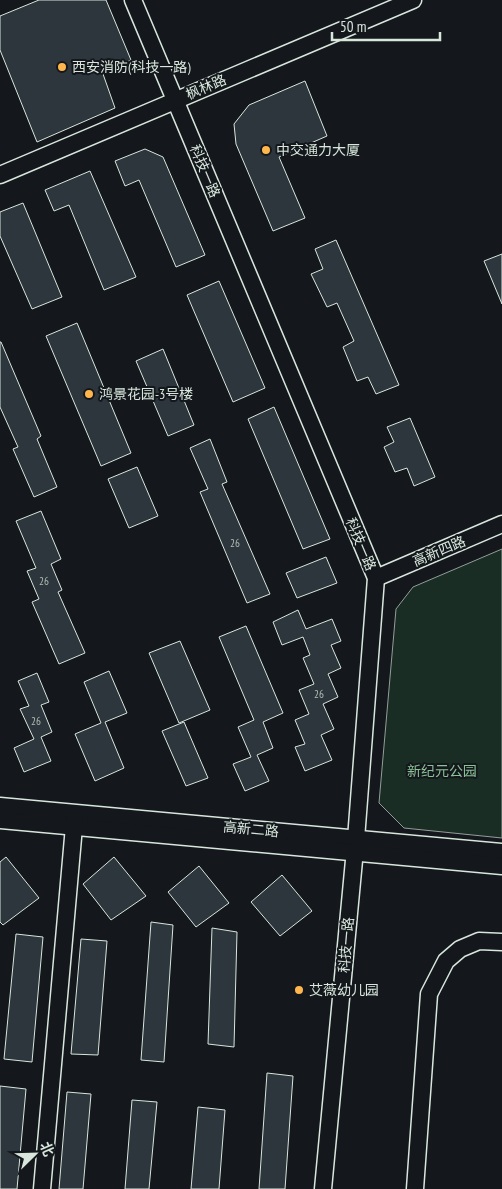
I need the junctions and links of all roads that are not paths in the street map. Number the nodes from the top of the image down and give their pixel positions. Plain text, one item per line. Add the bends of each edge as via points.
1 (133, 0) edge
2 (413, 0) edge
3 (176, 100) junction
4 (0, 175) edge
5 (502, 524) edge
6 (376, 578) junction
7 (0, 806) edge
8 (0, 820) edge
9 (74, 820) junction
10 (355, 846) junction
11 (502, 852) edge
12 (502, 866) edge
13 (502, 942) edge
14 (42, 1189) edge
15 (323, 1189) edge
16 (415, 1189) edge

1 - 3 street, 科技一路
2 - 3 street, 枫林路
3 - 4 street, 枫林路
3 - 6 street, 科技一路
5 - 6 street, 高新四路
6 - 10 street, 科技一路
7 - 9 street, 高新二路
8 - 9 street, 高新二路
9 - 10 street, 高新二路
9 - 14 street
10 - 11 street, 高新二路
10 - 12 street, 高新二路
10 - 15 street, 科技一路
13 - 16 street via 479,941 460,949 446,961 429,994

